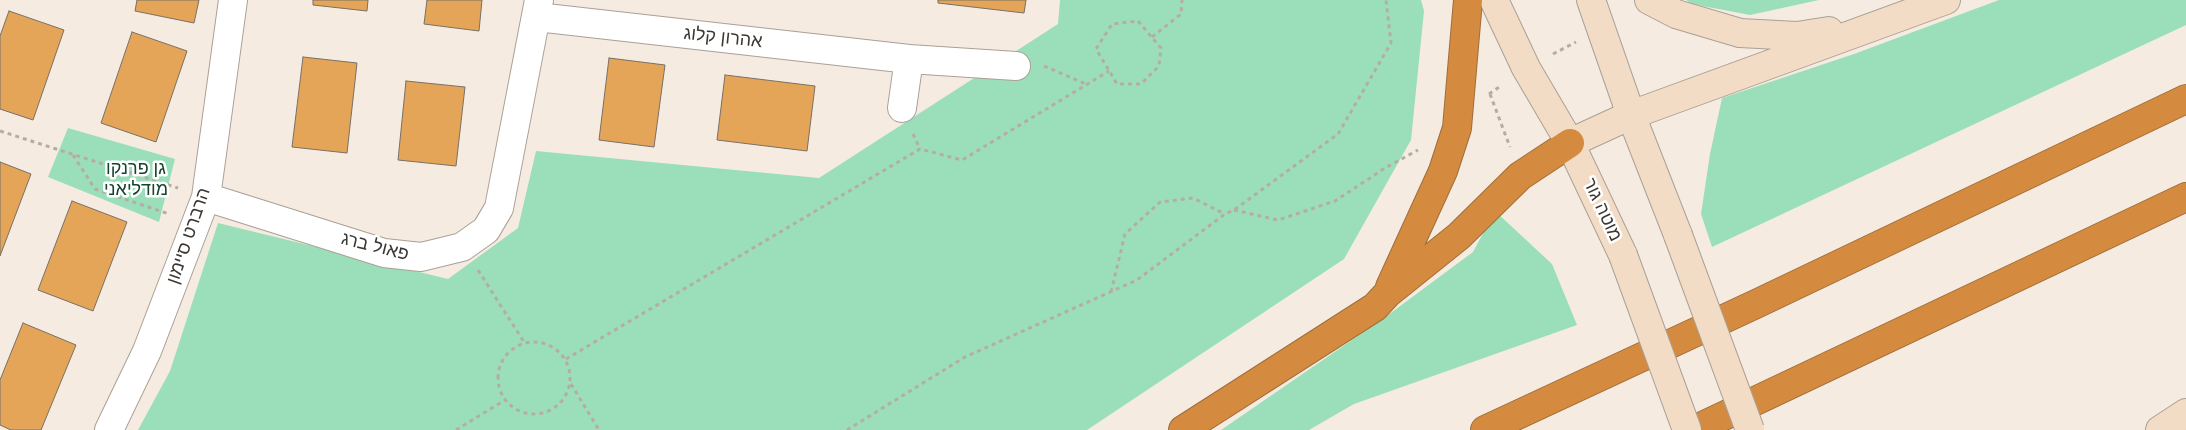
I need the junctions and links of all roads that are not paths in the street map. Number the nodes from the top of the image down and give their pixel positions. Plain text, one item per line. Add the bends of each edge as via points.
1 (233, 0) edge
2 (1468, 0) edge
3 (1494, 0) edge
4 (1591, 0) edge
5 (1649, 0) edge
6 (1946, 0) edge
7 (538, 8) edge
8 (1882, 24) junction
9 (909, 59) junction
10 (1016, 66) road end
11 (2186, 99) edge
12 (902, 108) dead end
13 (1631, 115) junction
14 (1570, 143) junction
15 (206, 197) junction
16 (2186, 197) edge
17 (1388, 293) junction
18 (2186, 413) edge
19 (109, 430) edge
20 (1183, 430) edge
21 (1485, 430) edge
22 (1687, 430) edge
23 (1694, 430) edge
24 (1750, 430) edge
25 (2160, 430) edge

1 - 15 street, הרברט סיימון
2 - 17 highway via 1457,128 1443,171
3 - 14 main road, מוטה גור via 1526,68
4 - 13 main road
5 - 8 main road via 1676,14 1740,33 1797,36
6 - 8 main road
7 - 9 street, אהרון קלוג
7 - 15 street, פאול ברג via 499,208 486,230 462,246 421,258 384,252
8 - 13 main road
9 - 10 street, אהרון קלוג
9 - 12 street
11 - 21 highway
13 - 14 main road
13 - 24 main road, bridge
14 - 17 highway via 1520,176 1459,236
14 - 22 main road, מוטה גור, bridge via 1623,255
15 - 19 street, הרברט סיימון via 147,351
16 - 23 highway
17 - 20 highway via 1375,307
18 - 25 main road

